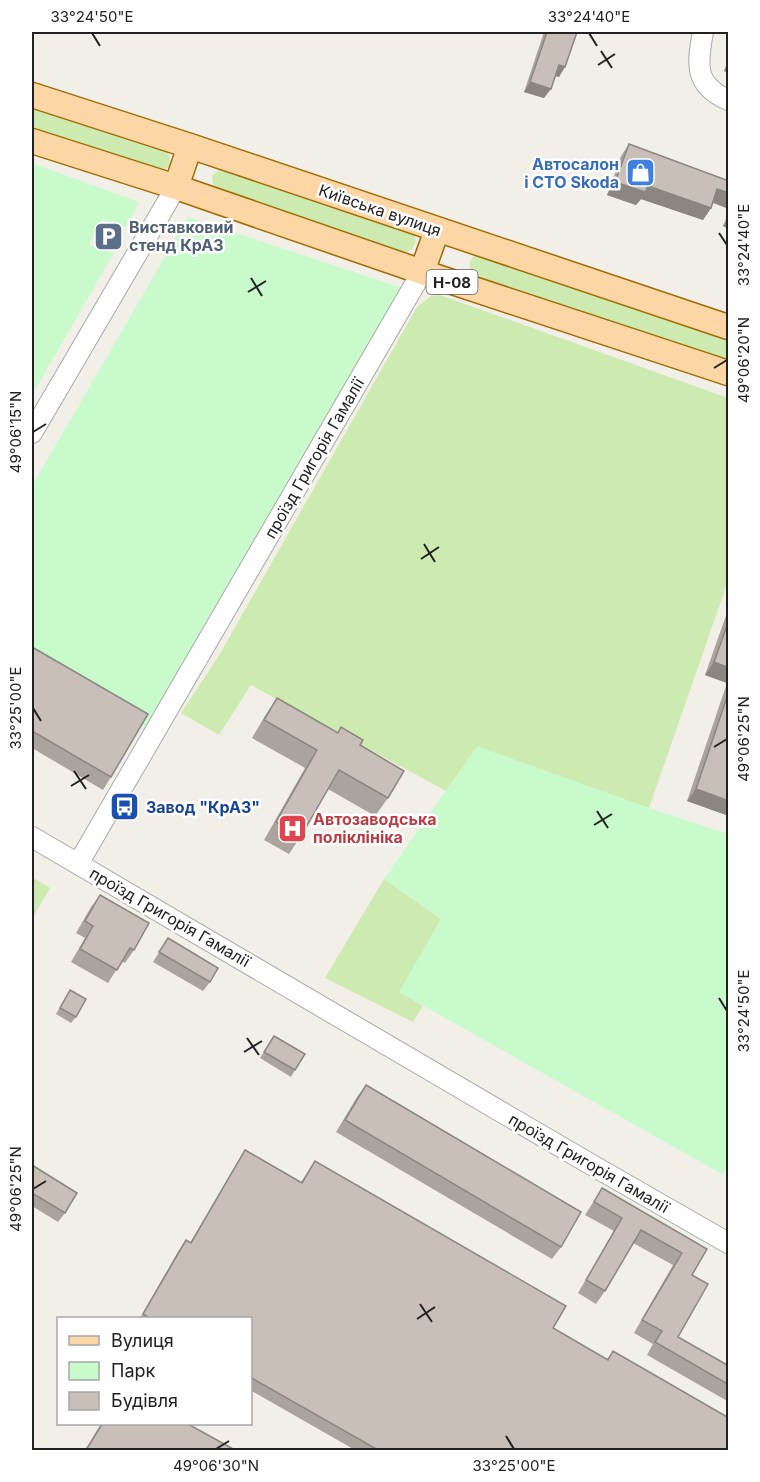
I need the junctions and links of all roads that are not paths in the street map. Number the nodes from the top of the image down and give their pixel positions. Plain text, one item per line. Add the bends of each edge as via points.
1 (703, 32) edge
2 (32, 95) edge
3 (729, 100) edge
4 (32, 141) edge
5 (190, 146) junction
6 (176, 188) junction
7 (437, 230) junction
8 (422, 272) junction
9 (729, 327) edge
10 (729, 373) edge
11 (32, 433) edge
12 (32, 837) edge
13 (78, 864) junction
14 (729, 1243) edge

1 - 3 street via 698,58 700,75 714,94
2 - 5 main road, Київська вулиця
4 - 6 main road, Н-08
5 - 6 main road
5 - 7 main road, Київська вулиця
6 - 8 main road, Н-08
6 - 11 street
7 - 8 main road
7 - 9 main road, Київська вулиця
8 - 10 main road, Н-08
8 - 13 street, проїзд Григорія Гамалії
12 - 13 street
13 - 14 street, проїзд Григорія Гамалії

